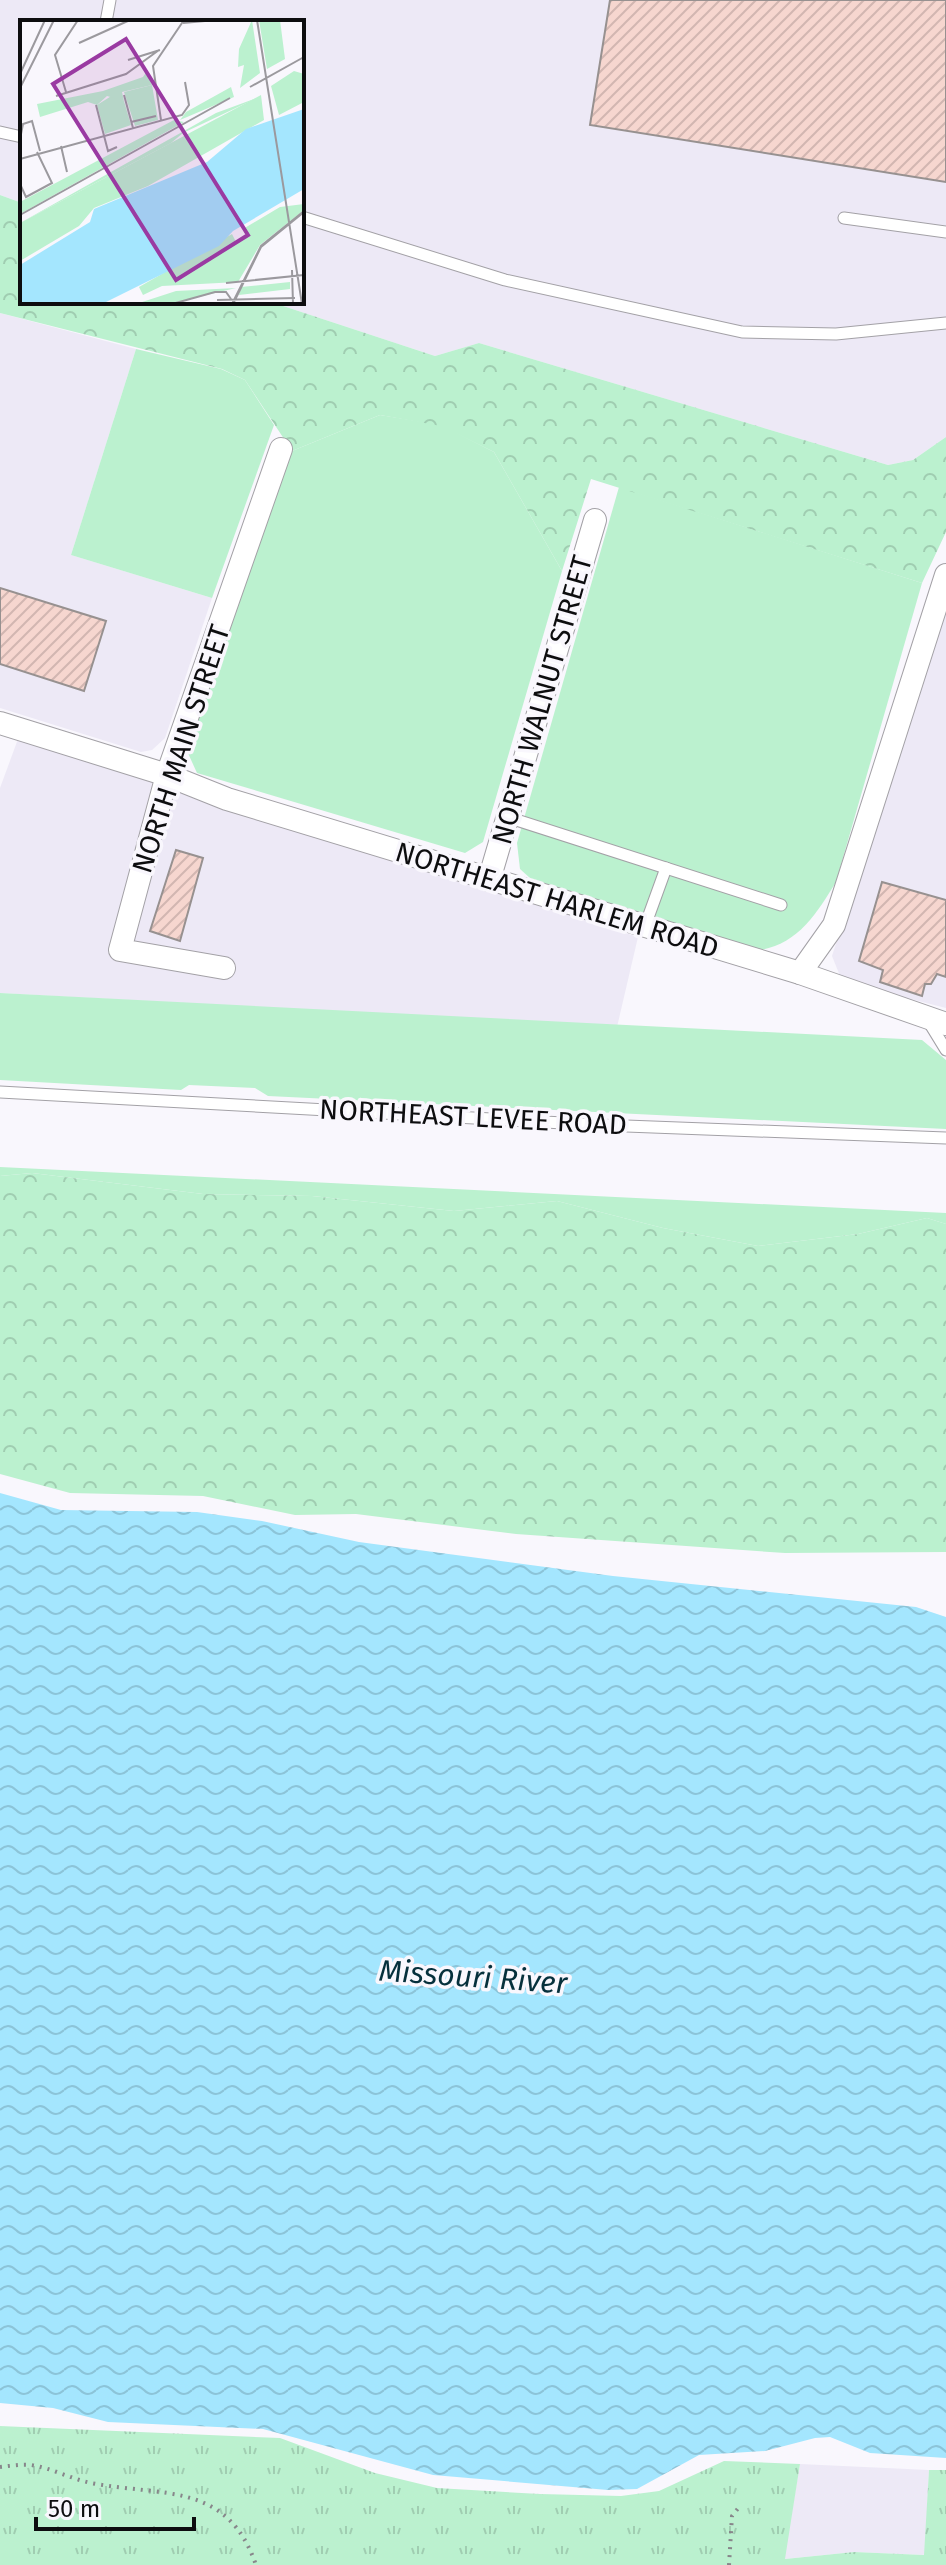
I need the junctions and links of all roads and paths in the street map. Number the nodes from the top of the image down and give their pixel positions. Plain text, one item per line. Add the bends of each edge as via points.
1 (110, 0) edge
2 (106, 20) edge
3 (0, 132) edge
4 (20, 137) edge
5 (304, 218) edge
6 (844, 218) dead end
7 (946, 232) edge
8 (946, 323) edge
9 (281, 449) dead end
10 (595, 520) dead end
11 (946, 575) edge
12 (0, 723) edge
13 (167, 775) junction
14 (507, 817) junction
15 (666, 868) junction
16 (489, 880) junction
17 (781, 905) dead end
18 (645, 926) junction
19 (224, 968) dead end
20 (800, 973) junction
21 (936, 1021) edge
22 (946, 1050) edge
23 (0, 1092) edge
24 (946, 1138) edge
25 (0, 2467) edge
26 (740, 2506) dead end
27 (256, 2565) edge
28 (729, 2565) edge

1 - 2 lane
3 - 4 lane
5 - 8 lane via 505,280 742,332 836,334
6 - 7 lane
9 - 13 street, NORTH MAIN STREET
10 - 14 street, NORTH WALNUT STREET
11 - 20 street via 834,925
12 - 13 street, NORTHEAST HARLEM ROAD
13 - 16 street, NORTHEAST HARLEM ROAD via 227,799
13 - 19 street, NORTH MAIN STREET via 120,950
14 - 15 lane
14 - 16 street, NORTH WALNUT STREET
15 - 17 lane
15 - 18 lane
16 - 18 street, NORTHEAST HARLEM ROAD
18 - 20 street, NORTHEAST HARLEM ROAD
20 - 21 street, NORTHEAST HARLEM ROAD
21 - 22 lane
23 - 24 lane, NORTHEAST LEVEE ROAD
25 - 27 path via 31,2465 86,2482 196,2498 237,2527
26 - 28 path via 732,2516

